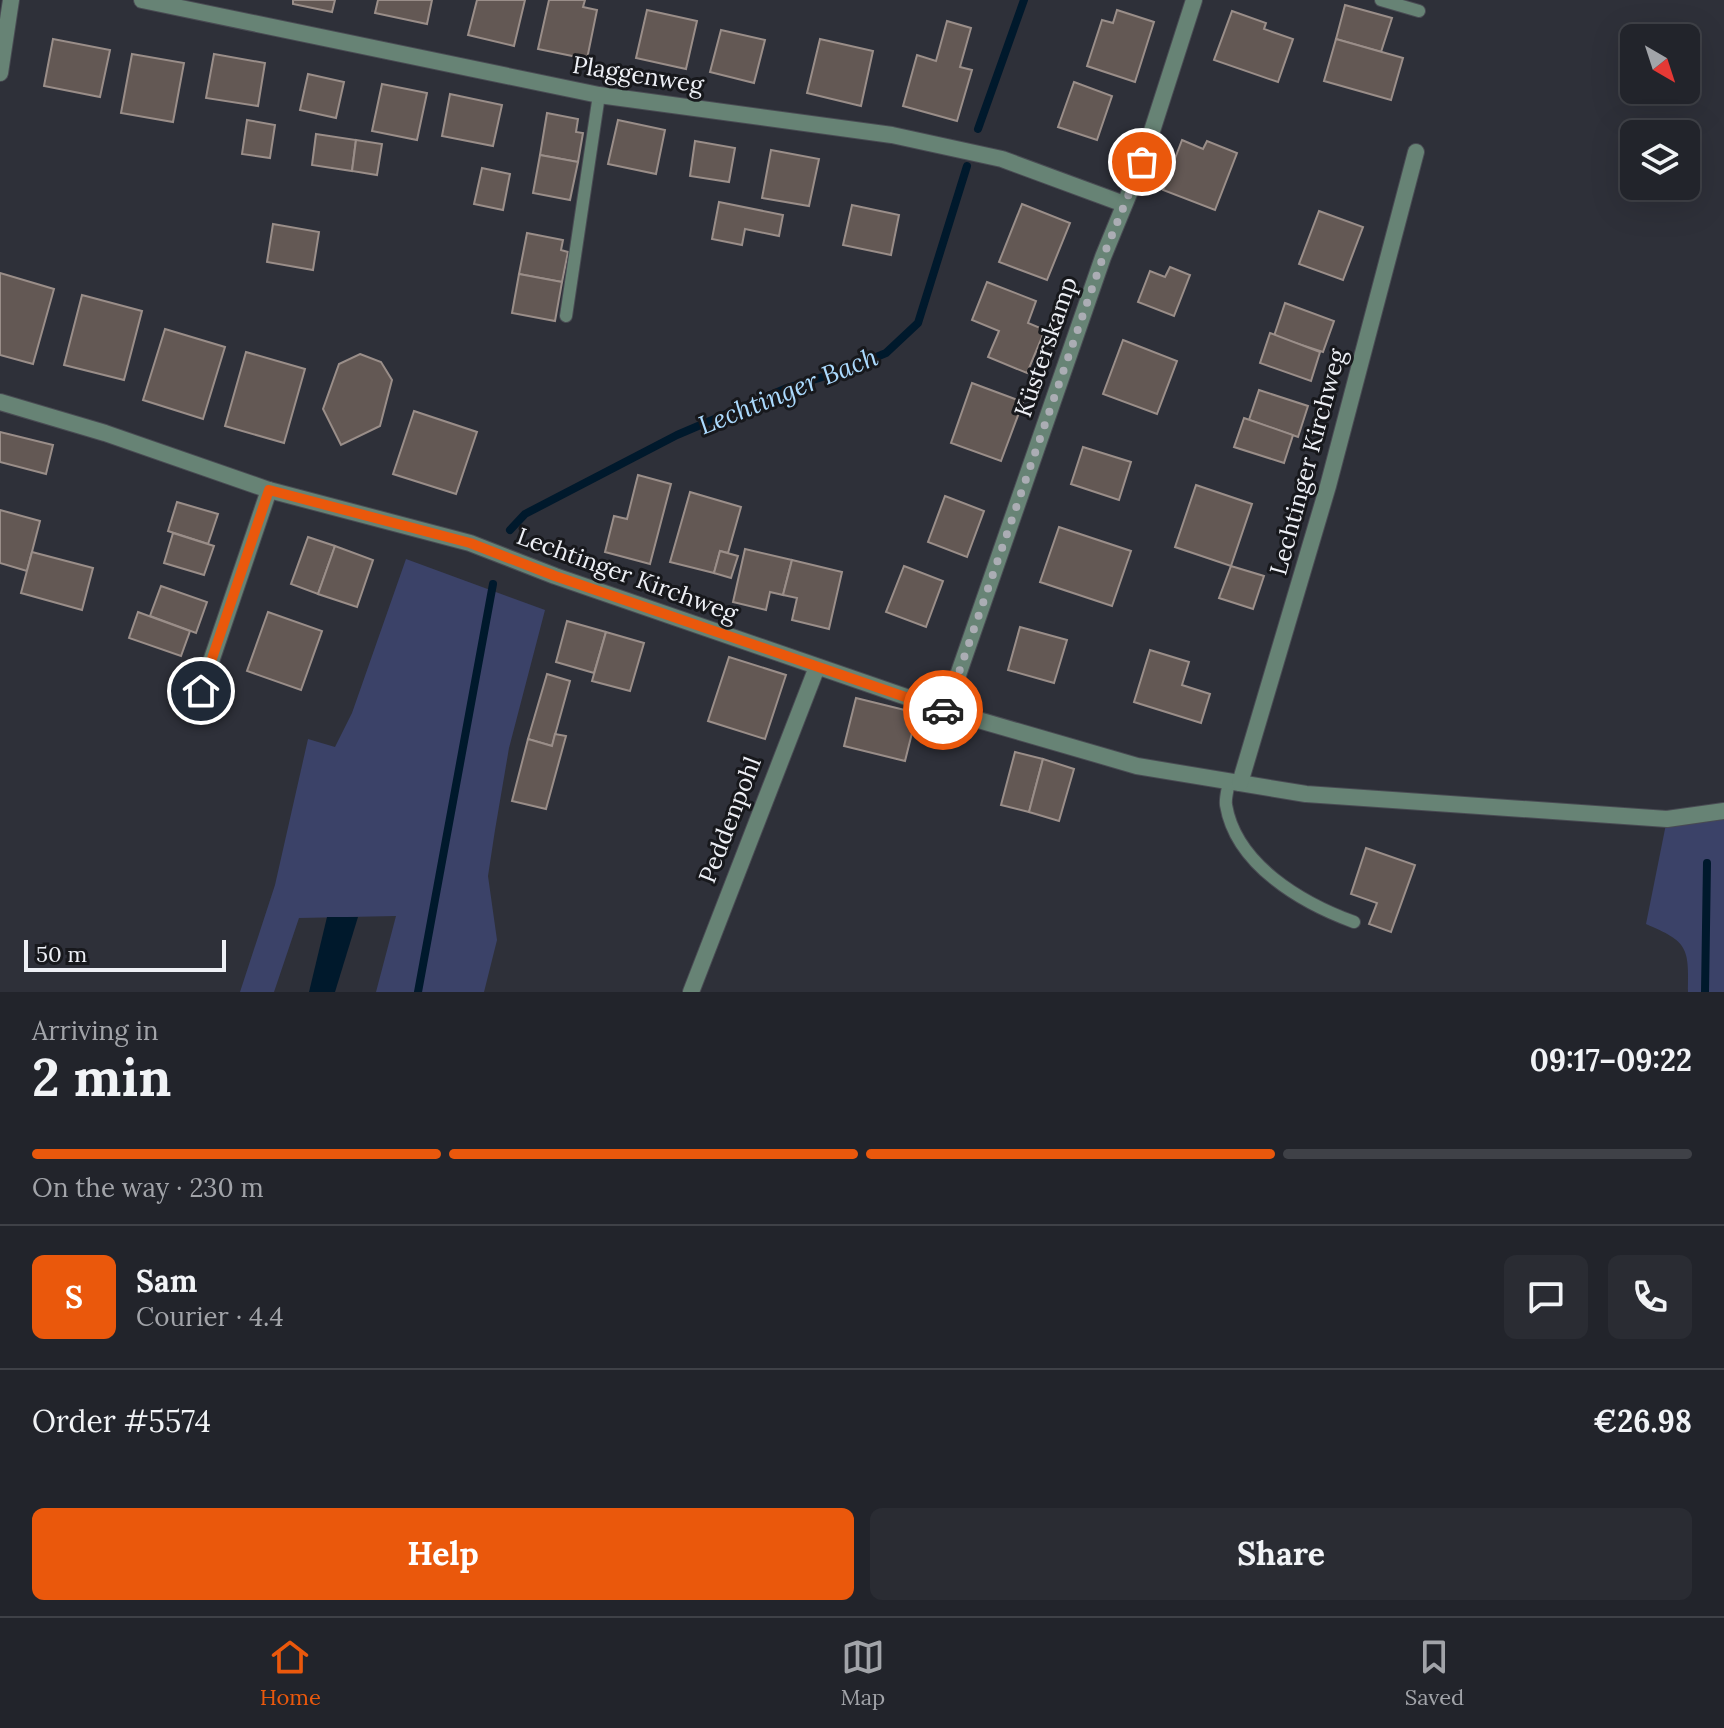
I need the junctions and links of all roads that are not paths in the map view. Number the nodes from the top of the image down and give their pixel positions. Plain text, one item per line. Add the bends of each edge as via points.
1 (11, 0) edge
2 (142, 0) edge
3 (1194, 0) edge
4 (1381, 0) edge
5 (1419, 11) dead end
6 (0, 73) edge
7 (599, 95) junction
8 (1416, 152) dead end
9 (1124, 204) junction
10 (566, 316) dead end
11 (0, 402) edge
12 (269, 490) junction
13 (817, 667) junction
14 (201, 691) dead end
15 (944, 710) junction
16 (1235, 782) junction
17 (1724, 811) edge
18 (1354, 922) dead end
19 (691, 992) edge

1 - 6 street
2 - 7 street, Plaggenweg
3 - 9 street, Küsterskamp
4 - 5 lane
7 - 9 street, Plaggenweg via 892,135 1002,159
7 - 10 lane
8 - 16 street, Lechtinger Kirchweg via 1328,486
9 - 15 street, Küsterskamp
11 - 12 street, Lechtinger Kirchweg
12 - 13 street, Lechtinger Kirchweg via 470,543
12 - 14 street
13 - 15 street, Lechtinger Kirchweg
13 - 19 street, Peddenpohl
15 - 16 street, Lechtinger Kirchweg via 1137,766
16 - 17 street, Lechtinger Kirchweg via 1306,794 1667,819
16 - 18 lane via 1225,803 1233,829 1252,857 1296,896

